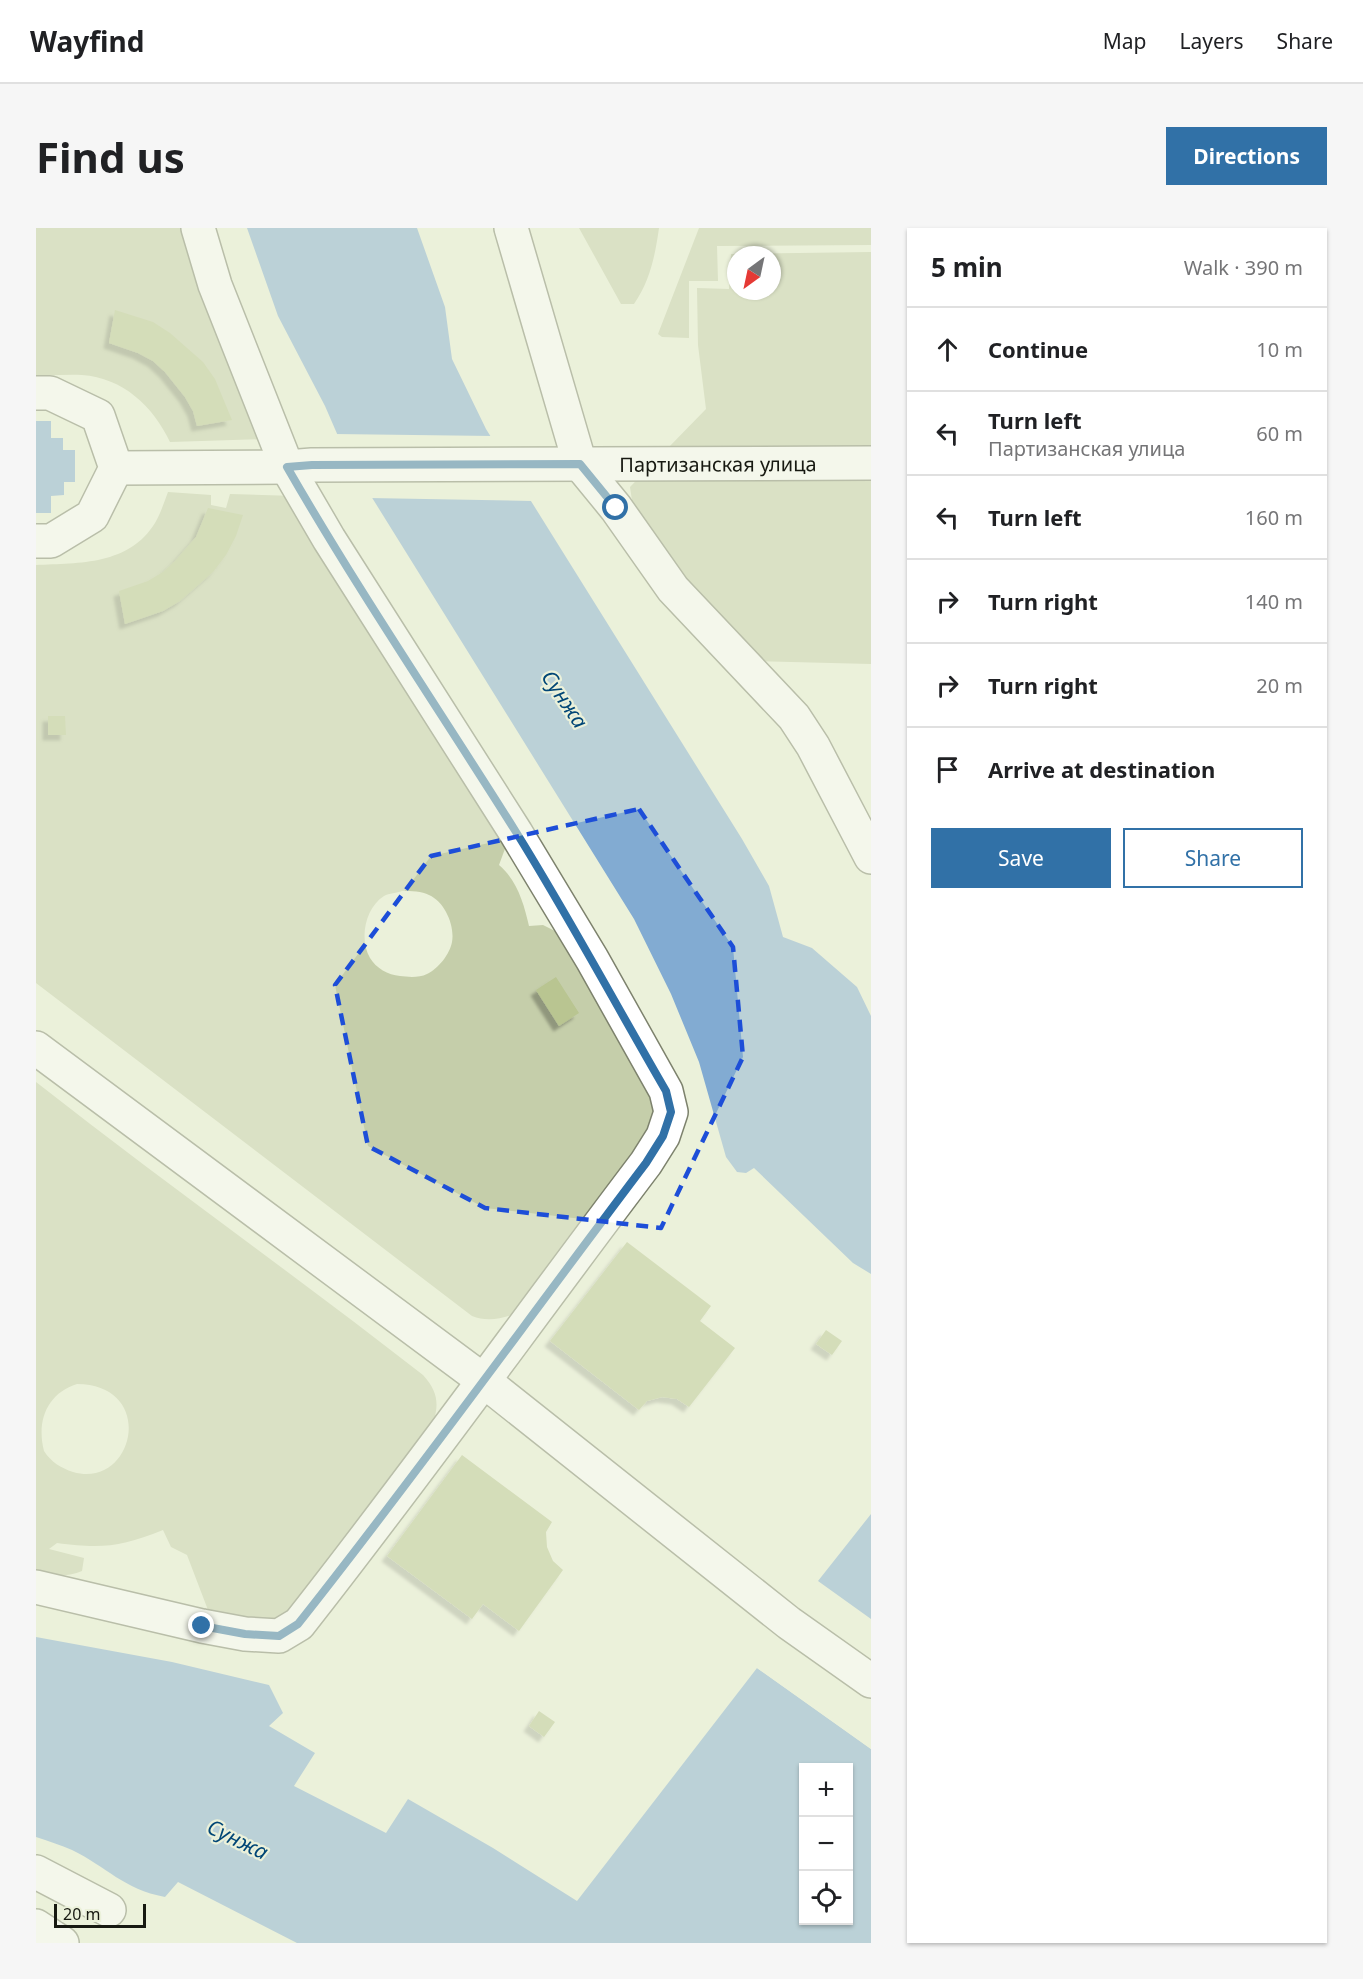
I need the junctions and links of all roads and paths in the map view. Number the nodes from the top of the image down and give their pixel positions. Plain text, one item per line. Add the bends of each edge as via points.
1 (198, 228) edge
2 (511, 228) edge
3 (36, 393) edge
4 (871, 463) edge
5 (573, 464) junction
6 (300, 466) junction
7 (116, 468) junction
8 (36, 541) edge
9 (871, 857) edge
10 (36, 1048) edge
11 (484, 1381) junction
12 (36, 1587) edge
13 (871, 1681) edge
14 (36, 1872) edge
15 (109, 1910) dead end
16 (36, 1926) edge
17 (62, 1943) edge

1 - 6 street via 215,285
2 - 5 street
3 - 7 street via 50,393 98,416
4 - 5 street, Партизанская улица
5 - 6 street, Партизанская улица
5 - 9 street via 616,508 673,589 794,717
6 - 7 street, Партизанская улица
6 - 11 street via 328,539 592,959 666,1091 671,1112 663,1136 646,1163
7 - 8 street via 92,516 51,541
10 - 11 street
11 - 12 street via 298,1624 279,1636 202,1626
11 - 13 street via 789,1623
14 - 15 street
16 - 17 street

